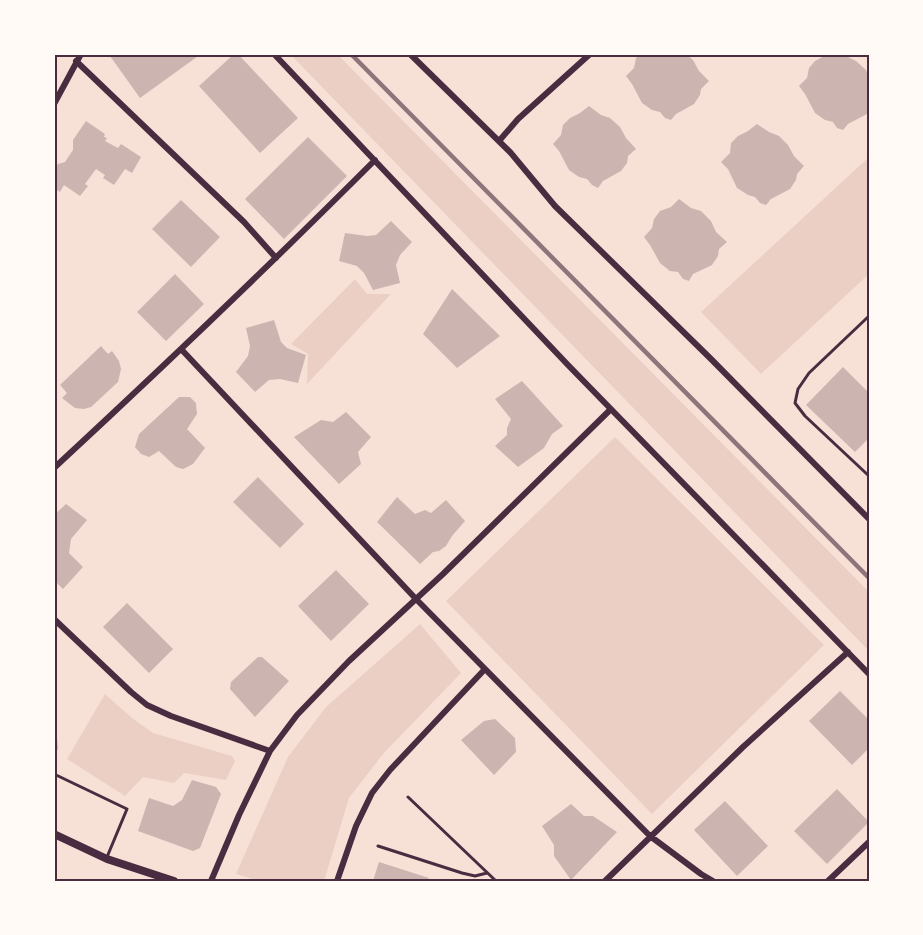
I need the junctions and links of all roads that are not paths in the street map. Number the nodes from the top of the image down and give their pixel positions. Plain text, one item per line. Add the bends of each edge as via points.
1 (81, 54) edge
2 (274, 54) edge
3 (410, 54) edge
4 (590, 54) edge
5 (76, 61) junction
6 (54, 104) edge
7 (499, 141) junction
8 (375, 160) junction
9 (276, 258) junction
10 (869, 316) edge
11 (181, 349) junction
12 (611, 409) junction
13 (54, 468) edge
14 (869, 476) edge
15 (869, 519) edge
16 (416, 599) junction
17 (54, 619) edge
18 (848, 652) junction
19 (485, 669) junction
20 (869, 674) edge
21 (270, 751) junction
22 (54, 774) edge
23 (408, 797) dead end
24 (54, 834) edge
25 (650, 836) junction
26 (869, 842) edge
27 (378, 846) dead end
28 (107, 859) junction
29 (487, 873) junction
30 (174, 881) edge
31 (211, 881) edge
32 (337, 881) edge
33 (496, 881) edge
34 (605, 881) edge
35 (713, 881) edge
36 (828, 881) edge

1 - 5 street
2 - 8 street
3 - 7 street
4 - 7 street
5 - 6 street
5 - 9 street via 244,222
7 - 15 street via 555,206
8 - 9 street
8 - 12 street
9 - 11 street
10 - 14 lane via 809,373 798,389 795,403
11 - 13 street
11 - 16 street
12 - 16 street
12 - 18 street
16 - 19 street
16 - 21 street via 297,715
17 - 21 street via 147,705
18 - 20 street
18 - 25 street
19 - 25 street
19 - 32 street via 372,793
21 - 31 street
22 - 28 lane via 127,809
23 - 29 lane
24 - 28 street
25 - 34 street
25 - 35 street
26 - 36 street
27 - 29 lane via 462,873
28 - 30 street
29 - 33 lane

